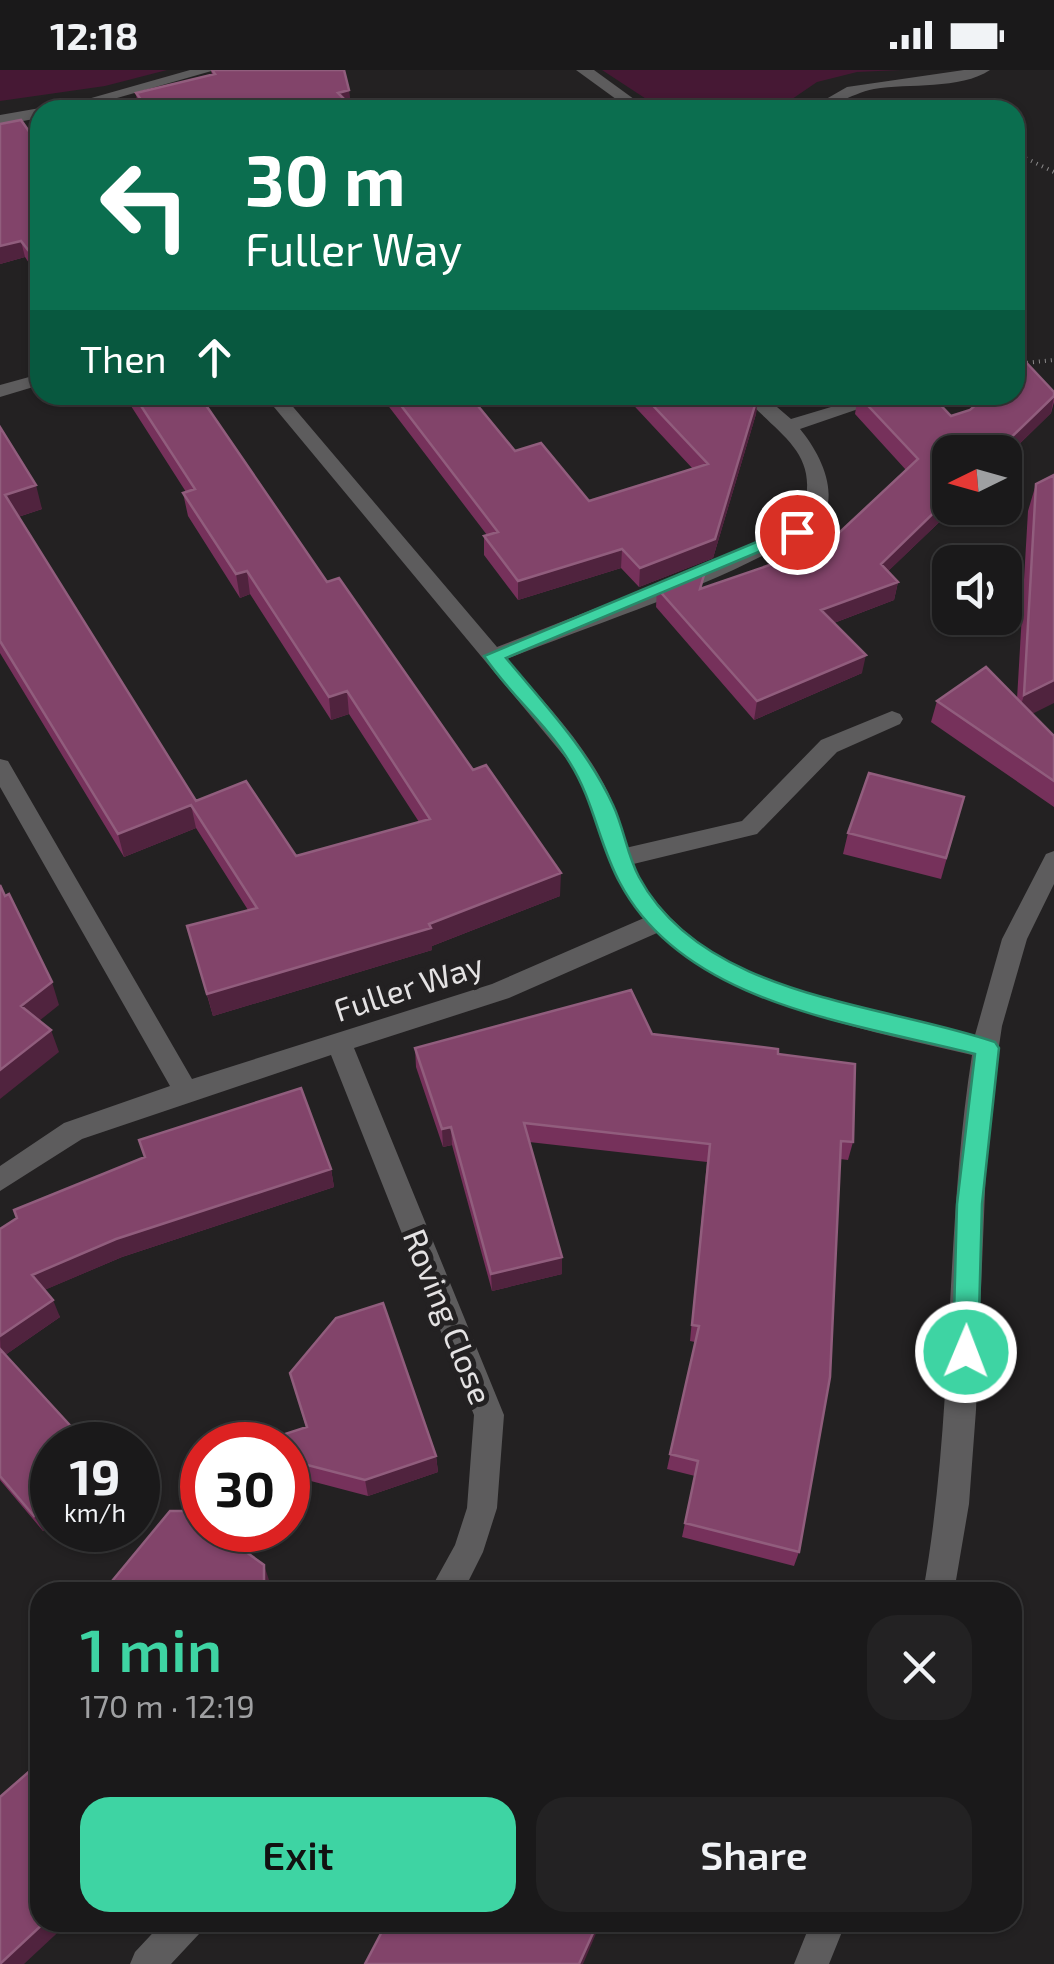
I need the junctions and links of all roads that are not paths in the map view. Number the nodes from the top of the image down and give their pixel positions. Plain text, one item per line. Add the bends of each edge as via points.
1 (206, 70) edge
2 (584, 70) edge
3 (982, 70) edge
4 (94, 100) edge
5 (627, 100) edge
6 (830, 100) edge
7 (30, 115) edge
8 (0, 120) edge
9 (30, 382) edge
10 (0, 391) edge
11 (281, 405) edge
12 (764, 405) edge
13 (857, 405) edge
14 (789, 426) junction
15 (493, 656) junction
16 (892, 718) dead end
17 (0, 766) edge
18 (621, 858) junction
19 (1054, 860) edge
20 (660, 921) junction
21 (339, 1043) junction
22 (987, 1048) junction
23 (185, 1090) junction
24 (0, 1180) edge
25 (452, 1582) edge
26 (940, 1582) edge
27 (177, 1932) edge
28 (825, 1932) edge
29 (147, 1964) edge
30 (811, 1964) edge

1 - 4 street
2 - 5 street
3 - 6 street via 928,83 846,90
7 - 8 street
9 - 10 street
11 - 15 street
12 - 14 street
13 - 14 street
14 - 15 street via 813,454 818,478 815,511 797,532
15 - 18 street via 577,756
16 - 18 street via 829,746 749,828
17 - 23 street
18 - 20 street
19 - 22 street via 1014,940
20 - 21 street, Fuller Way via 500,991
20 - 22 street via 715,965 797,999
21 - 23 street, Fuller Way
21 - 25 street, Roving Close via 488,1415 491,1461 482,1512
22 - 26 street via 969,1204 964,1399
23 - 24 street, Fuller Way via 74,1131
27 - 29 street
28 - 30 street

